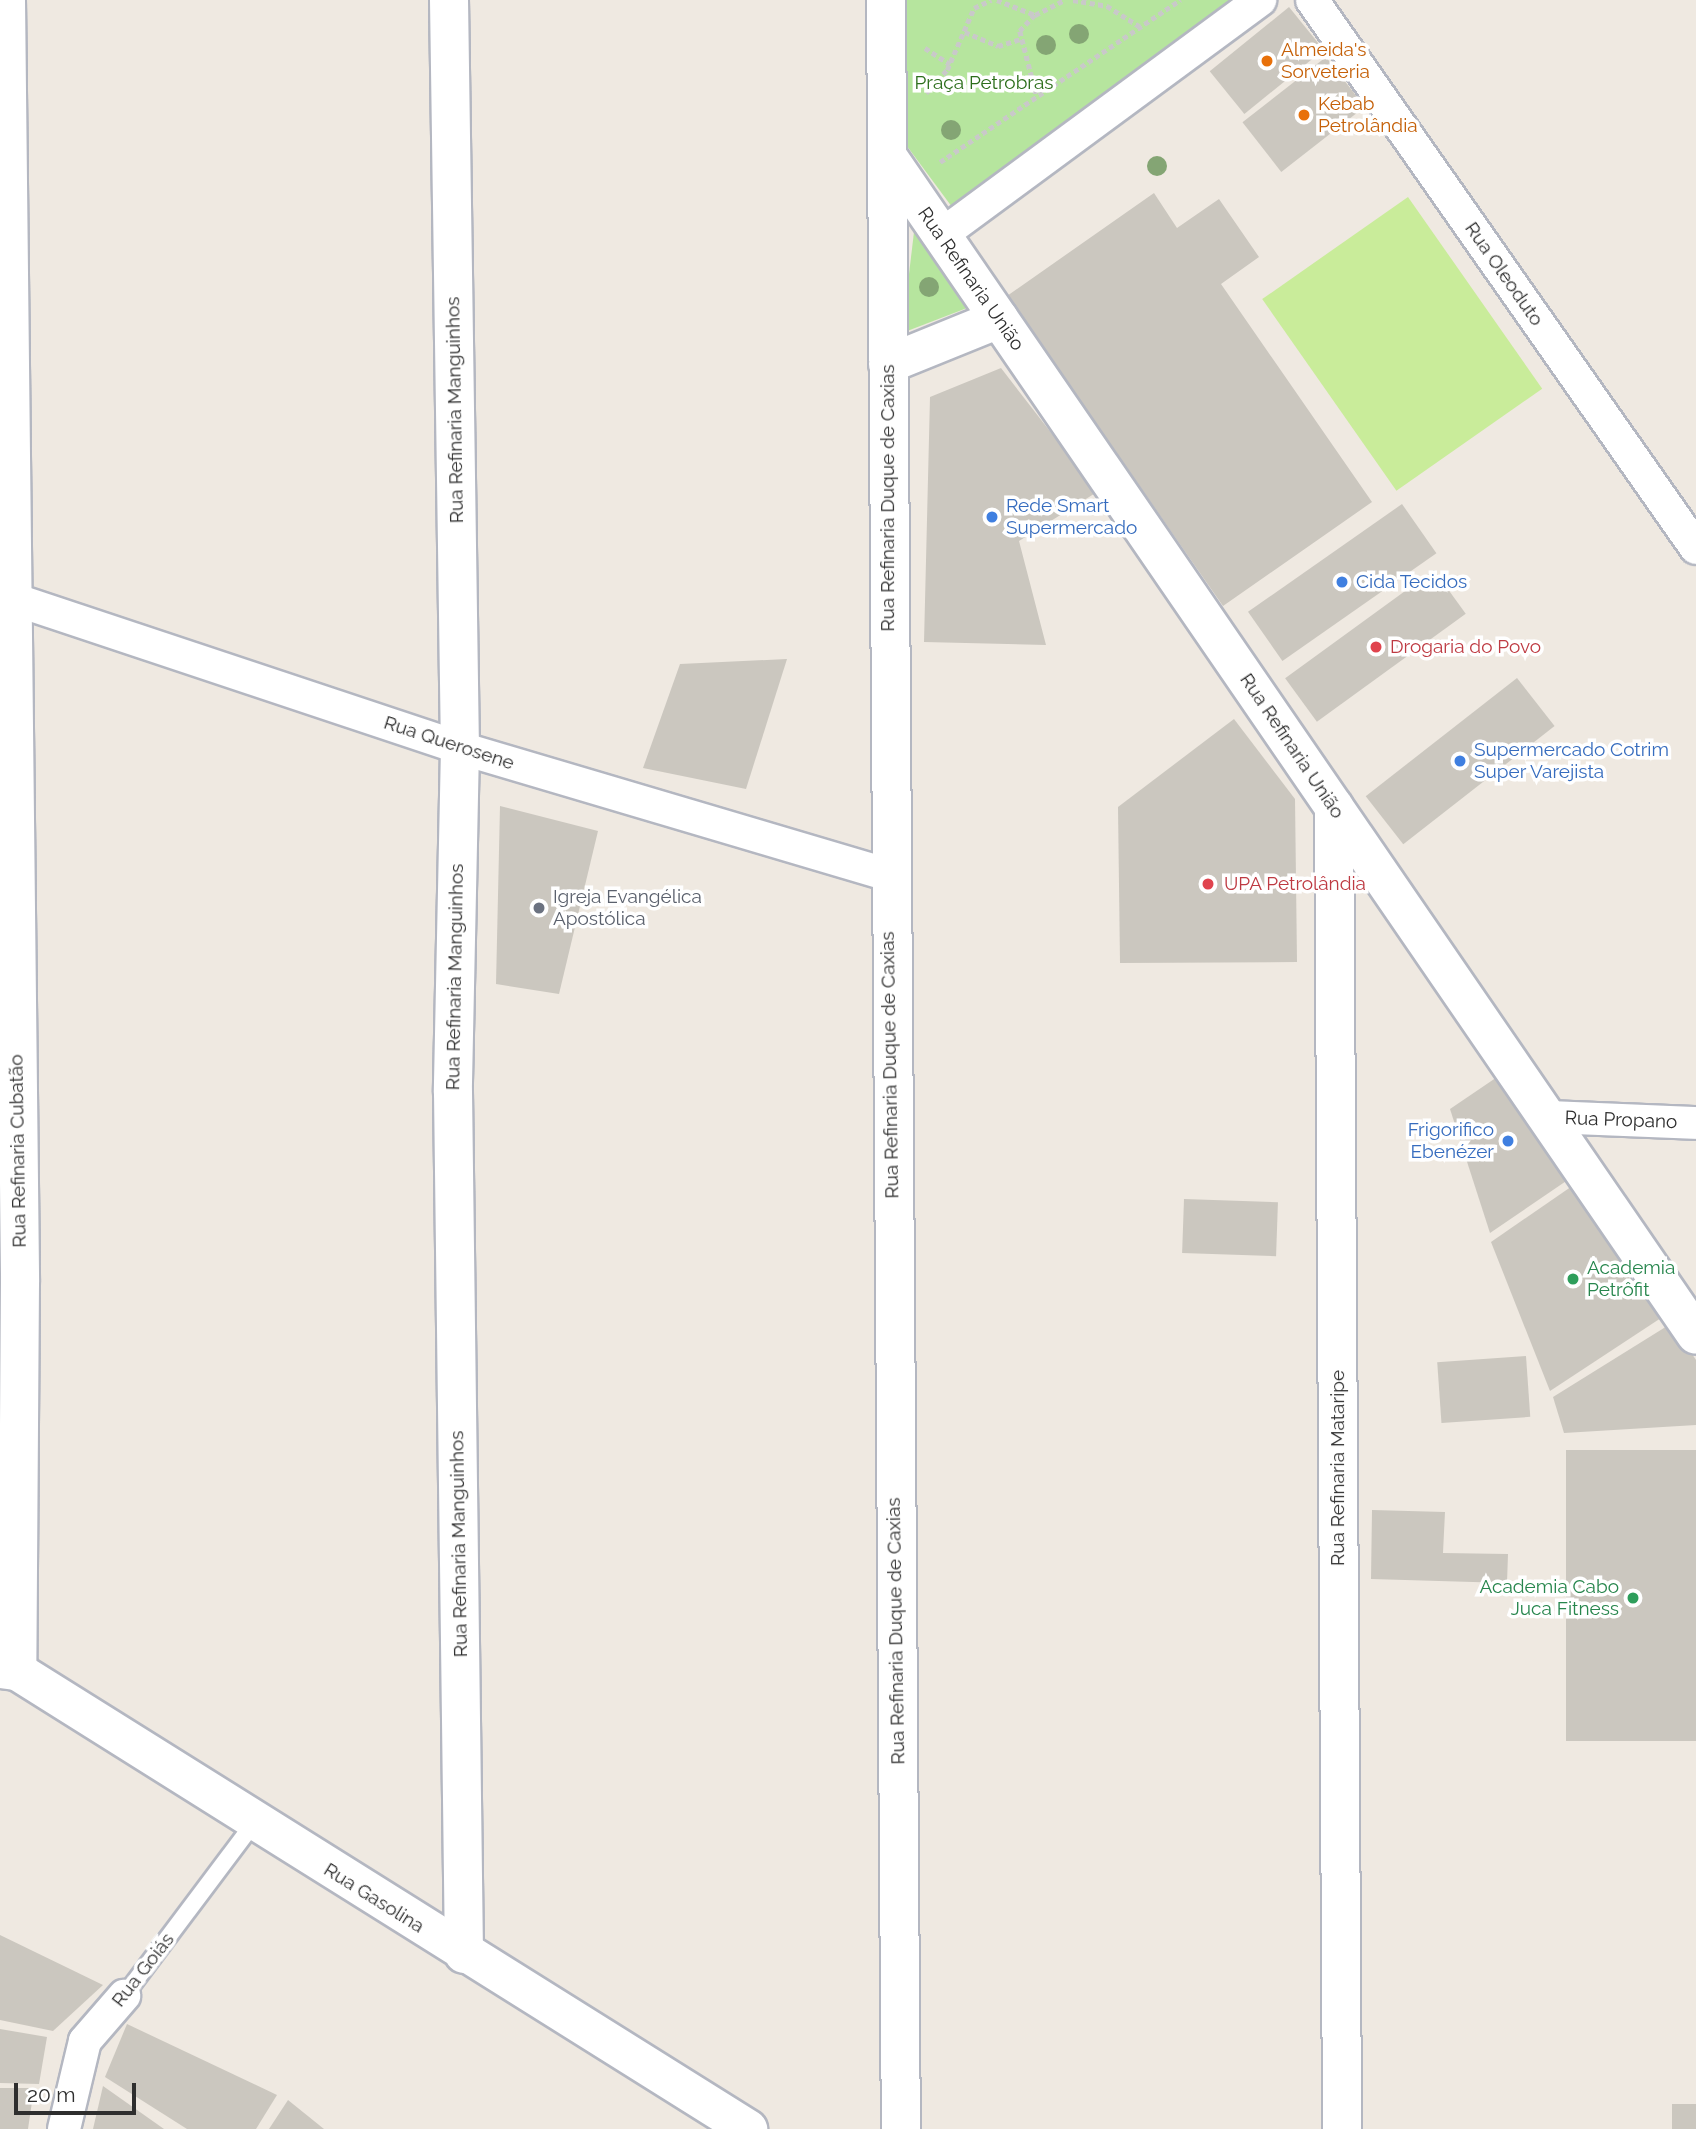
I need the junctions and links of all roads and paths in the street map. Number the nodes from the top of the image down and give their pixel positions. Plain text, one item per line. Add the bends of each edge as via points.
1 (6, 0) edge
2 (449, 0) edge
3 (886, 0) edge
4 (991, 0) edge
5 (997, 0) edge
6 (1064, 0) edge
7 (1073, 0) edge
8 (1180, 0) edge
9 (1260, 0) edge
10 (1312, 0) edge
11 (1035, 15) junction
12 (1140, 27) junction
13 (965, 32) junction
14 (1021, 39) junction
15 (910, 45) dead end
16 (950, 64) junction
17 (919, 97) dead end
18 (1037, 97) junction
19 (929, 154) dead end
20 (888, 157) junction
21 (940, 236) junction
22 (999, 319) junction
23 (888, 364) junction
24 (1696, 548) edge
25 (13, 599) junction
26 (460, 748) junction
27 (1334, 807) junction
28 (888, 875) junction
29 (1546, 1117) junction
30 (1696, 1123) edge
31 (10, 1282) edge
32 (1696, 1335) edge
33 (9, 1670) edge
34 (254, 1824) junction
35 (464, 1954) junction
36 (124, 1996) joint
37 (64, 2129) edge
38 (748, 2129) edge
39 (901, 2129) edge
40 (1342, 2129) edge

1 - 25 street, Rua Refinaria Cubatão
2 - 26 street, Rua Refinaria Manguinhos
3 - 20 street, Rua Refinaria Duque de Caxias
4 - 13 path via 974,8
5 - 11 path
6 - 11 path
7 - 12 path via 1107,6
8 - 12 path
9 - 21 street
10 - 24 street, Rua Oleoduto
11 - 14 path via 1025,21
12 - 18 path
13 - 14 path via 998,46
13 - 16 path
14 - 18 path
15 - 16 path via 941,54
16 - 17 path
18 - 19 path via 936,165
20 - 21 street, Rua Refinaria União
20 - 23 street, Rua Refinaria Duque de Caxias
21 - 22 street, Rua Refinaria União
22 - 23 street
22 - 27 street, Rua Refinaria União
23 - 28 street, Rua Refinaria Duque de Caxias
25 - 26 street, Rua Querosene
25 - 31 street, Rua Refinaria Cubatão
26 - 28 street, Rua Querosene
26 - 35 street, Rua Refinaria Manguinhos via 453,1092
27 - 29 street, Rua Refinaria União
27 - 40 street, Rua Refinaria Mataripe
28 - 39 street, Rua Refinaria Duque de Caxias
29 - 30 street, Rua Propano
29 - 32 street, Rua Refinaria União
31 - 33 street, Rua Refinaria Cubatão
33 - 34 street, Rua Gasolina
34 - 35 street, Rua Gasolina
34 - 36 lane, Rua Goiás
35 - 38 street, Rua Gasolina
36 - 37 street, Rua Goiás via 85,2041

